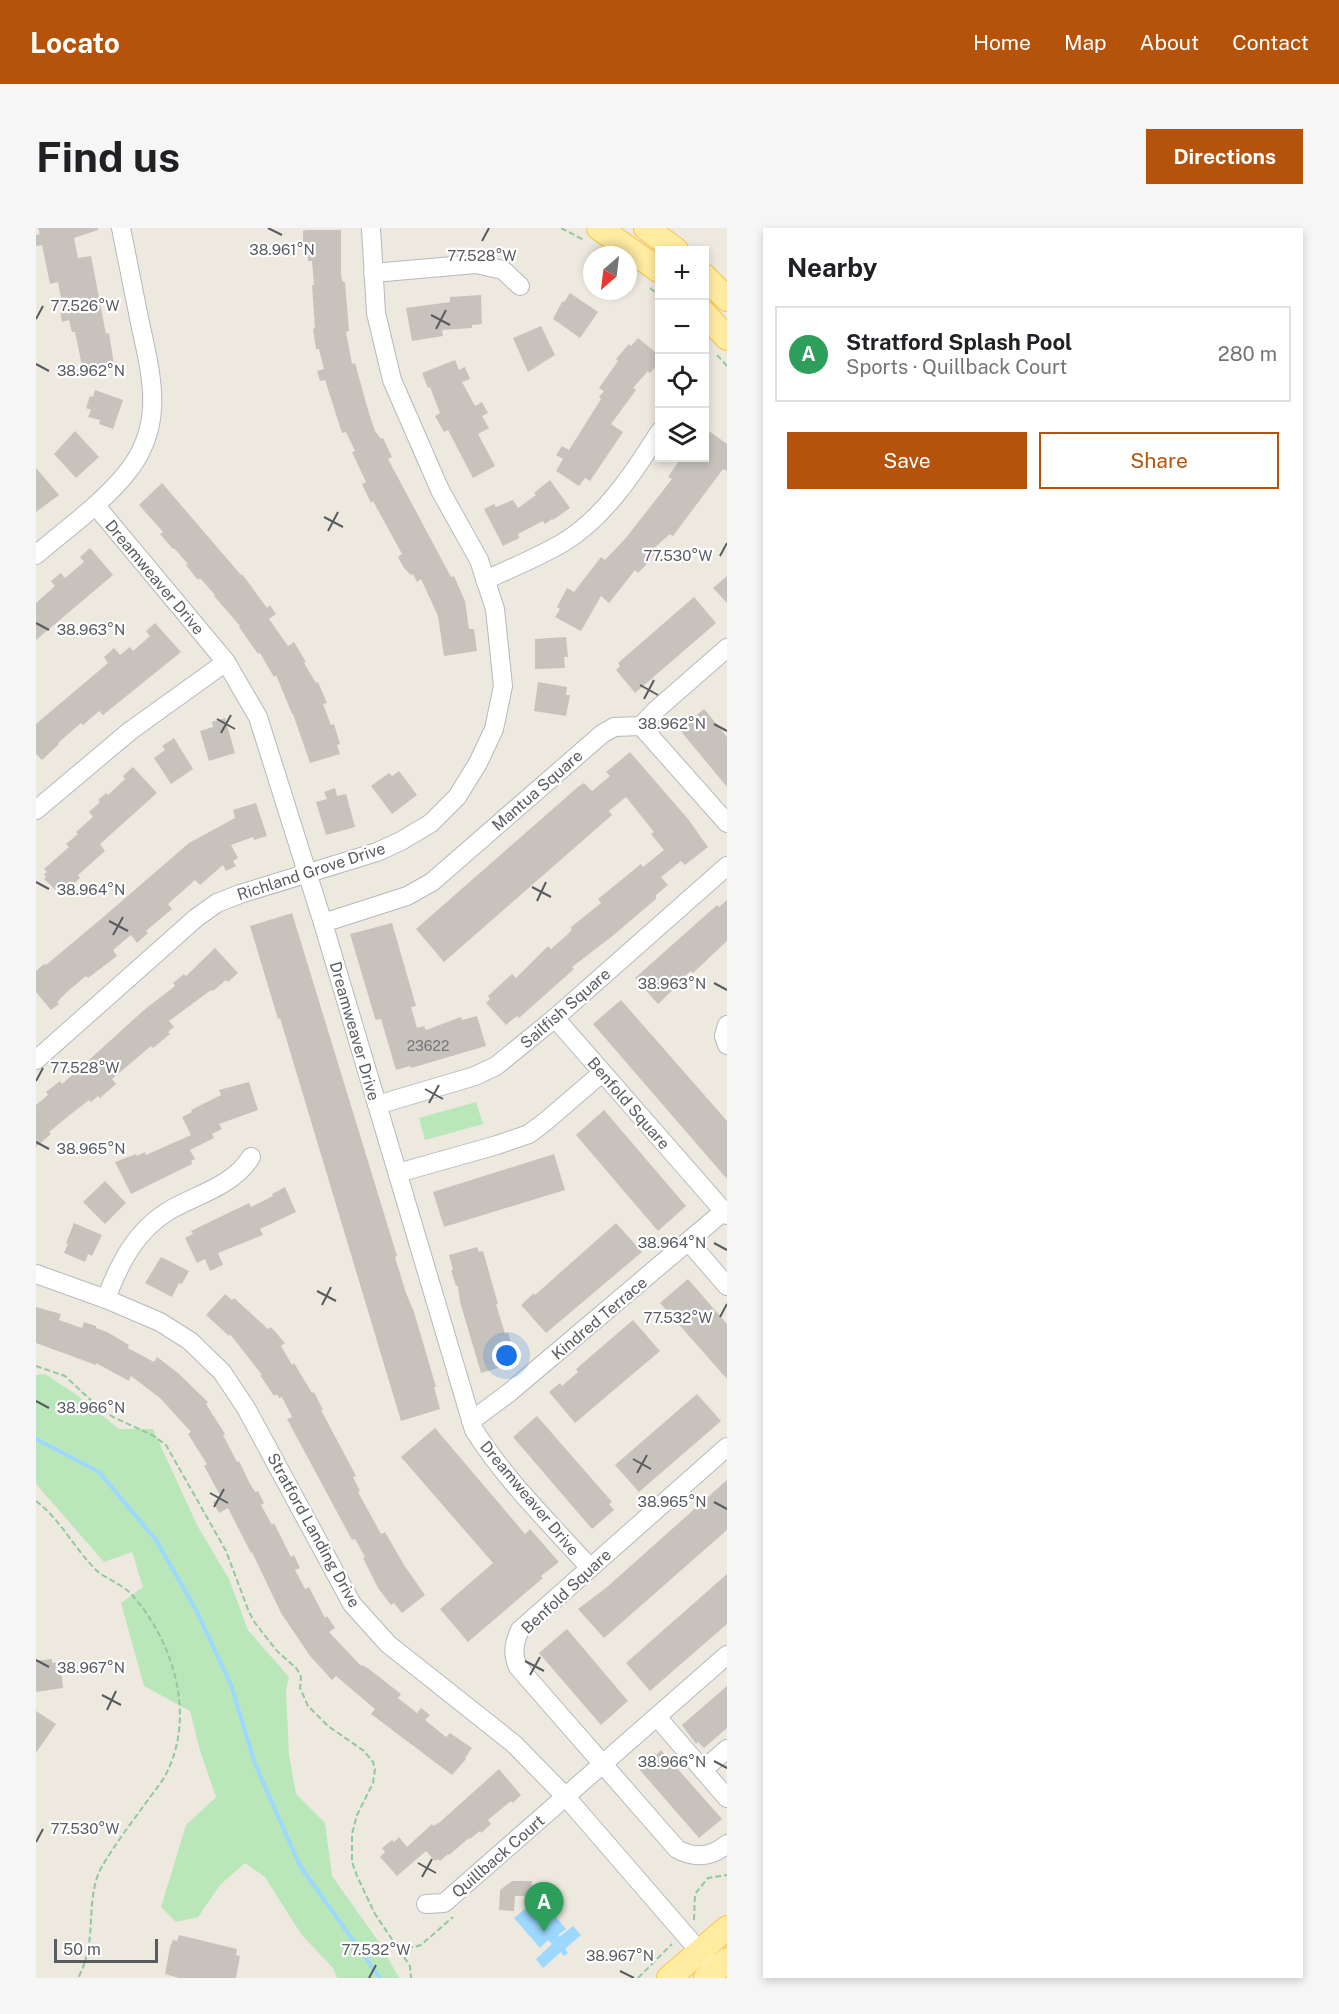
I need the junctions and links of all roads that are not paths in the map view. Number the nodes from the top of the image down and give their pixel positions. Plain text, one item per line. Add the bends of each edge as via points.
1 (121, 228) edge
2 (371, 228) edge
3 (599, 228) edge
4 (646, 228) edge
5 (671, 246) edge
6 (655, 267) edge
7 (373, 273) junction
8 (709, 280) edge
9 (520, 286) dead end
10 (727, 299) edge
11 (709, 318) edge
12 (727, 338) edge
13 (655, 438) edge
14 (96, 506) junction
15 (36, 555) edge
16 (485, 580) junction
17 (727, 648) edge
18 (226, 662) junction
19 (641, 726) junction
20 (36, 810) edge
21 (727, 823) edge
22 (727, 866) edge
23 (308, 874) junction
24 (323, 923) junction
25 (555, 1018) junction
26 (727, 1025) edge
27 (727, 1045) edge
28 (36, 1060) edge
29 (602, 1072) junction
30 (377, 1105) junction
31 (251, 1157) dead end
32 (398, 1173) junction
33 (726, 1213) edge
34 (689, 1242) junction
35 (36, 1274) edge
36 (727, 1286) edge
37 (106, 1299) junction
38 (471, 1421) junction
39 (727, 1447) edge
40 (590, 1568) junction
41 (727, 1655) edge
42 (657, 1717) junction
43 (727, 1749) edge
44 (602, 1765) junction
45 (703, 1770) junction
46 (566, 1797) junction
47 (727, 1798) edge
48 (727, 1844) edge
49 (426, 1904) dead end
50 (727, 1928) edge
51 (700, 1952) junction
52 (718, 1972) edge
53 (669, 1978) edge

1 - 14 street via 153,384 152,414 139,455
2 - 7 street, Richland Grove Drive
3 - 6 main road
4 - 5 main road
7 - 9 street via 476,264 503,270
7 - 16 street, Richland Grove Drive via 376,313 392,380
8 - 10 main road
11 - 12 main road
13 - 16 street via 623,484 566,541
14 - 15 street
14 - 18 street, Dreamweaver Drive
16 - 23 street, Richland Grove Drive via 495,609 503,686 494,729 478,764 457,797 431,823 377,852
17 - 19 street
18 - 20 street via 130,730
18 - 23 street, Dreamweaver Drive via 258,717
19 - 21 street
19 - 24 street, Mantua Square via 614,727 602,734 432,882 378,906
22 - 25 street, Sailfish Square
23 - 24 street, Dreamweaver Drive
23 - 28 street, Richland Grove Drive via 217,903
24 - 30 street, Dreamweaver Drive
25 - 29 street, Benfold Square
25 - 30 street, Sailfish Square via 496,1066
26 - 27 street
29 - 32 street via 529,1134
29 - 33 street, Benfold Square
30 - 32 street, Dreamweaver Drive
31 - 37 street via 234,1177 171,1209 149,1226 119,1266
32 - 38 street, Dreamweaver Drive
33 - 34 street, Kindred Terrace
34 - 36 street
34 - 38 street, Kindred Terrace
35 - 37 street, Stratford Landing Drive
37 - 46 street, Stratford Landing Drive via 160,1322 190,1341 222,1372 246,1408 352,1604 388,1644 514,1744
38 - 40 street, Dreamweaver Drive via 486,1449
39 - 40 street, Benfold Square
40 - 44 street, Benfold Square via 520,1630 514,1649 519,1667
41 - 42 street, Quillback Court
42 - 44 street, Quillback Court
42 - 45 street
43 - 45 street
44 - 46 street, Quillback Court
44 - 48 street, Benfold Square via 677,1849 703,1856 718,1852
45 - 47 street
46 - 49 street, Quillback Court via 444,1904
46 - 51 street, Stratford Landing Drive
50 - 51 main road
51 - 52 street, Stratford Landing Drive
51 - 53 main road

